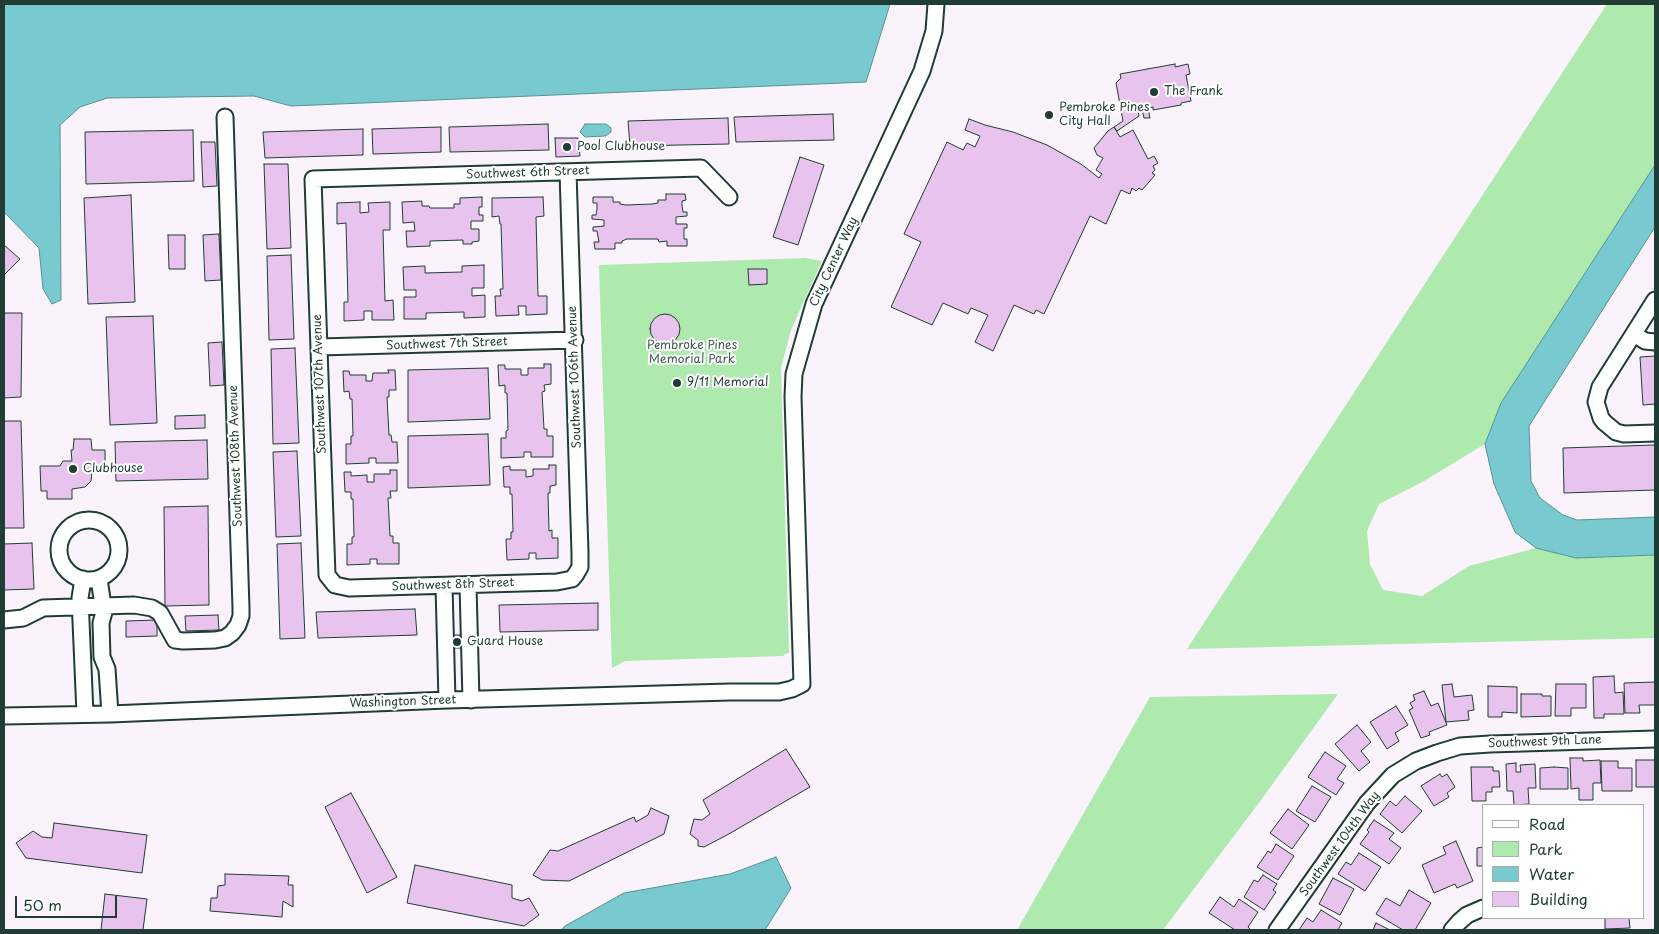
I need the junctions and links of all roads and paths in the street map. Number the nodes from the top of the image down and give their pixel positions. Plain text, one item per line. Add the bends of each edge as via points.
1 (936, 4) edge
2 (225, 117) dead end
3 (568, 172) junction
4 (314, 179) joint
5 (729, 197) dead end
6 (1655, 300) edge
7 (1634, 334) junction
8 (575, 340) junction
9 (1655, 342) edge
10 (319, 347) junction
11 (1655, 433) edge
12 (99, 578) junction
13 (572, 579) joint
14 (83, 580) junction
15 (334, 585) joint
16 (468, 585) junction
17 (444, 586) junction
18 (95, 607) junction
19 (4, 620) edge
20 (445, 629) junction
21 (469, 629) junction
22 (82, 657) junction
23 (104, 663) junction
24 (802, 684) joint
25 (447, 700) junction
26 (471, 700) junction
27 (85, 714) junction
28 (110, 714) junction
29 (4, 716) edge
30 (1655, 739) edge
31 (1437, 753) joint
32 (1482, 908) edge
33 (1277, 930) edge
34 (1452, 930) edge

1 - 24 street, City Center Way via 934,31 922,71 814,304 794,374
2 - 18 street, Southwest 108th Avenue via 241,616 232,633 224,638 183,641 175,640 160,613 152,608 134,605
3 - 4 street, Southwest 6th Street
3 - 5 street, Southwest 6th Street via 701,168
3 - 8 street, Southwest 106th Avenue
4 - 10 street, Southwest 107th Avenue
6 - 7 street
7 - 9 street
7 - 11 street via 1600,388 1596,402 1604,422 1616,432
8 - 10 street, Southwest 7th Street
8 - 13 street, Southwest 106th Avenue via 580,567
10 - 15 street, Southwest 107th Avenue via 327,575
12 - 14 street
12 - 14 street via 115,566 119,547 111,529 88,520 73,524 65,531 59,550 60,560 66,569
12 - 18 street
13 - 16 street, Southwest 8th Street
14 - 18 street via 80,598
15 - 17 street, Southwest 8th Street via 350,588
16 - 17 street, Southwest 8th Street
16 - 21 street
17 - 20 street
18 - 19 street via 44,608 23,618
18 - 22 street
18 - 23 street via 111,621 112,656
20 - 21 street
20 - 25 street
21 - 26 street
22 - 23 street
22 - 27 street
23 - 28 street
24 - 26 street, Washington Street via 779,692
25 - 26 street, Washington Street
25 - 28 street, Washington Street
27 - 28 street, Washington Street
27 - 29 street, Washington Street
30 - 31 street, Southwest 9th Lane via 1490,744 1460,746
31 - 33 street, Southwest 104th Way via 1393,775 1367,803
32 - 34 street via 1467,915

